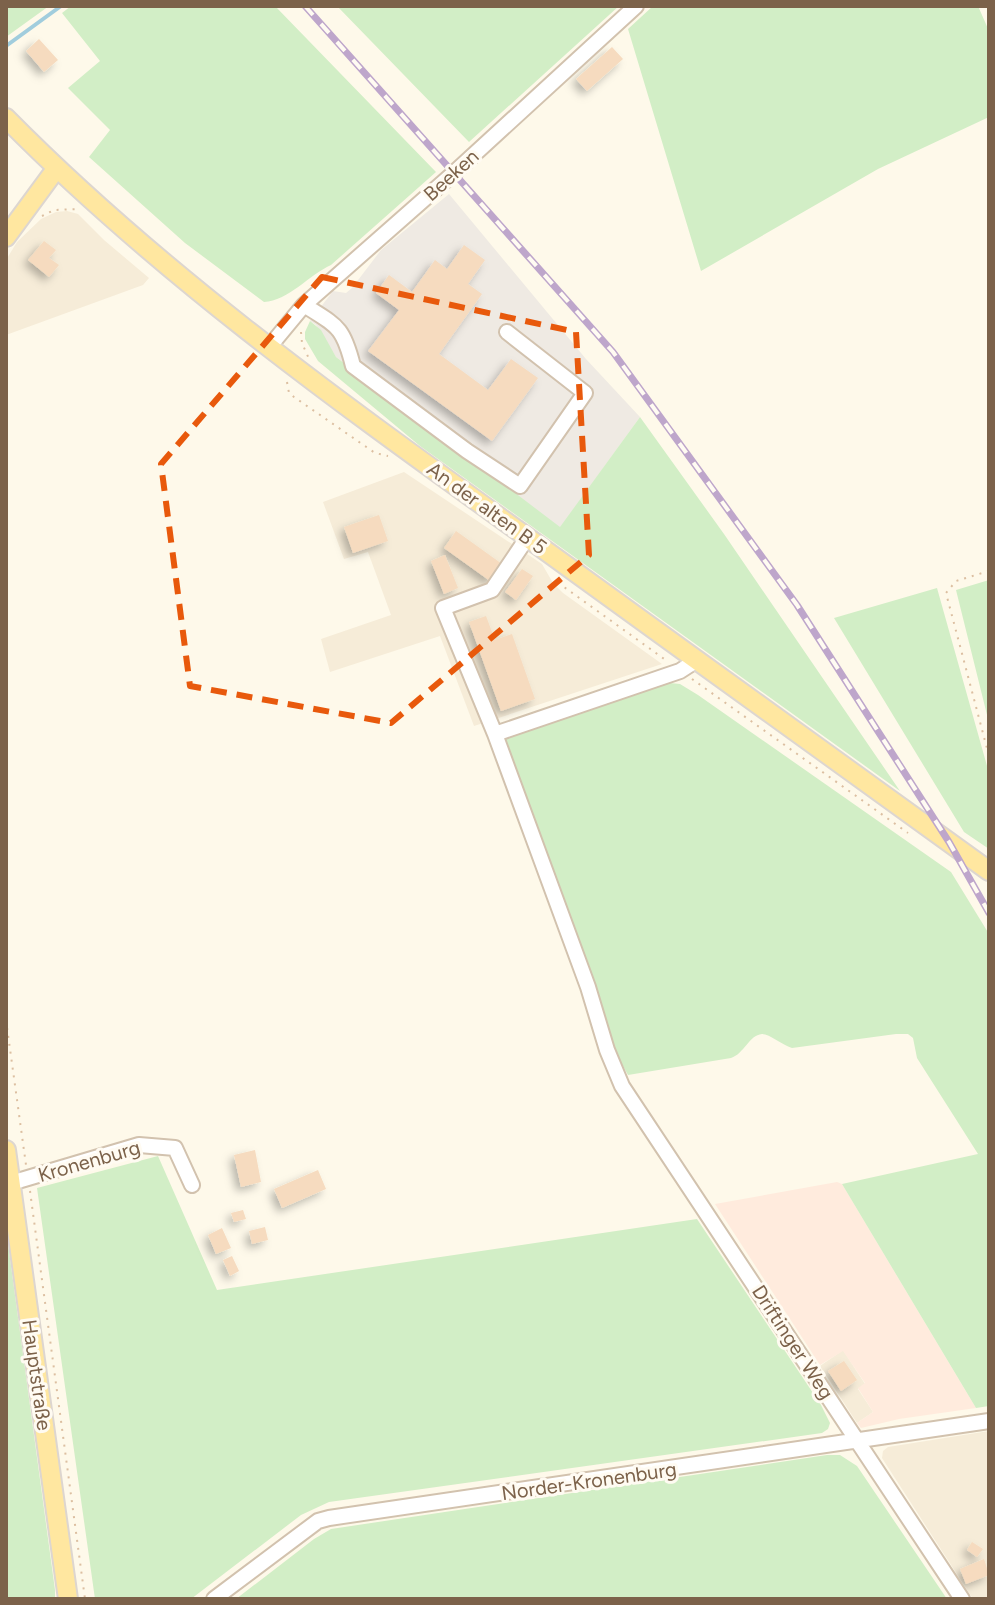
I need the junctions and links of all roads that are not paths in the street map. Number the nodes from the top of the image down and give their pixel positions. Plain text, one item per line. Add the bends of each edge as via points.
1 (636, 6) edge
2 (6, 118) edge
3 (56, 169) junction
4 (6, 237) edge
5 (304, 305) junction
6 (507, 332) dead end
7 (270, 346) junction
8 (527, 538) junction
9 (697, 660) junction
10 (495, 734) junction
11 (989, 871) edge
12 (6, 1150) edge
13 (20, 1181) junction
14 (192, 1185) dead end
15 (989, 1421) edge
16 (858, 1442) junction
17 (68, 1599) edge
18 (214, 1599) edge
19 (962, 1599) edge

1 - 5 street, Beeken
2 - 3 main road, An der alten B 5
3 - 4 main road
3 - 7 main road, An der alten B 5
5 - 6 street via 338,327 353,366 520,486 585,393
5 - 7 street, Beeken
7 - 8 main road, An der alten B 5 via 295,377
8 - 9 main road, An der alten B 5
8 - 10 street, Driftinger Weg via 492,590 443,608
9 - 10 street via 680,671
9 - 11 main road, An der alten B 5
10 - 16 street, Driftinger Weg via 622,1086
12 - 13 main road, Hauptstraße
13 - 14 street, Kronenburg via 154,1144 175,1148
13 - 17 main road, Hauptstraße
15 - 16 street, Norder-Kronenburg
16 - 18 street, Norder-Kronenburg via 329,1518
16 - 19 street, Driftinger Weg

